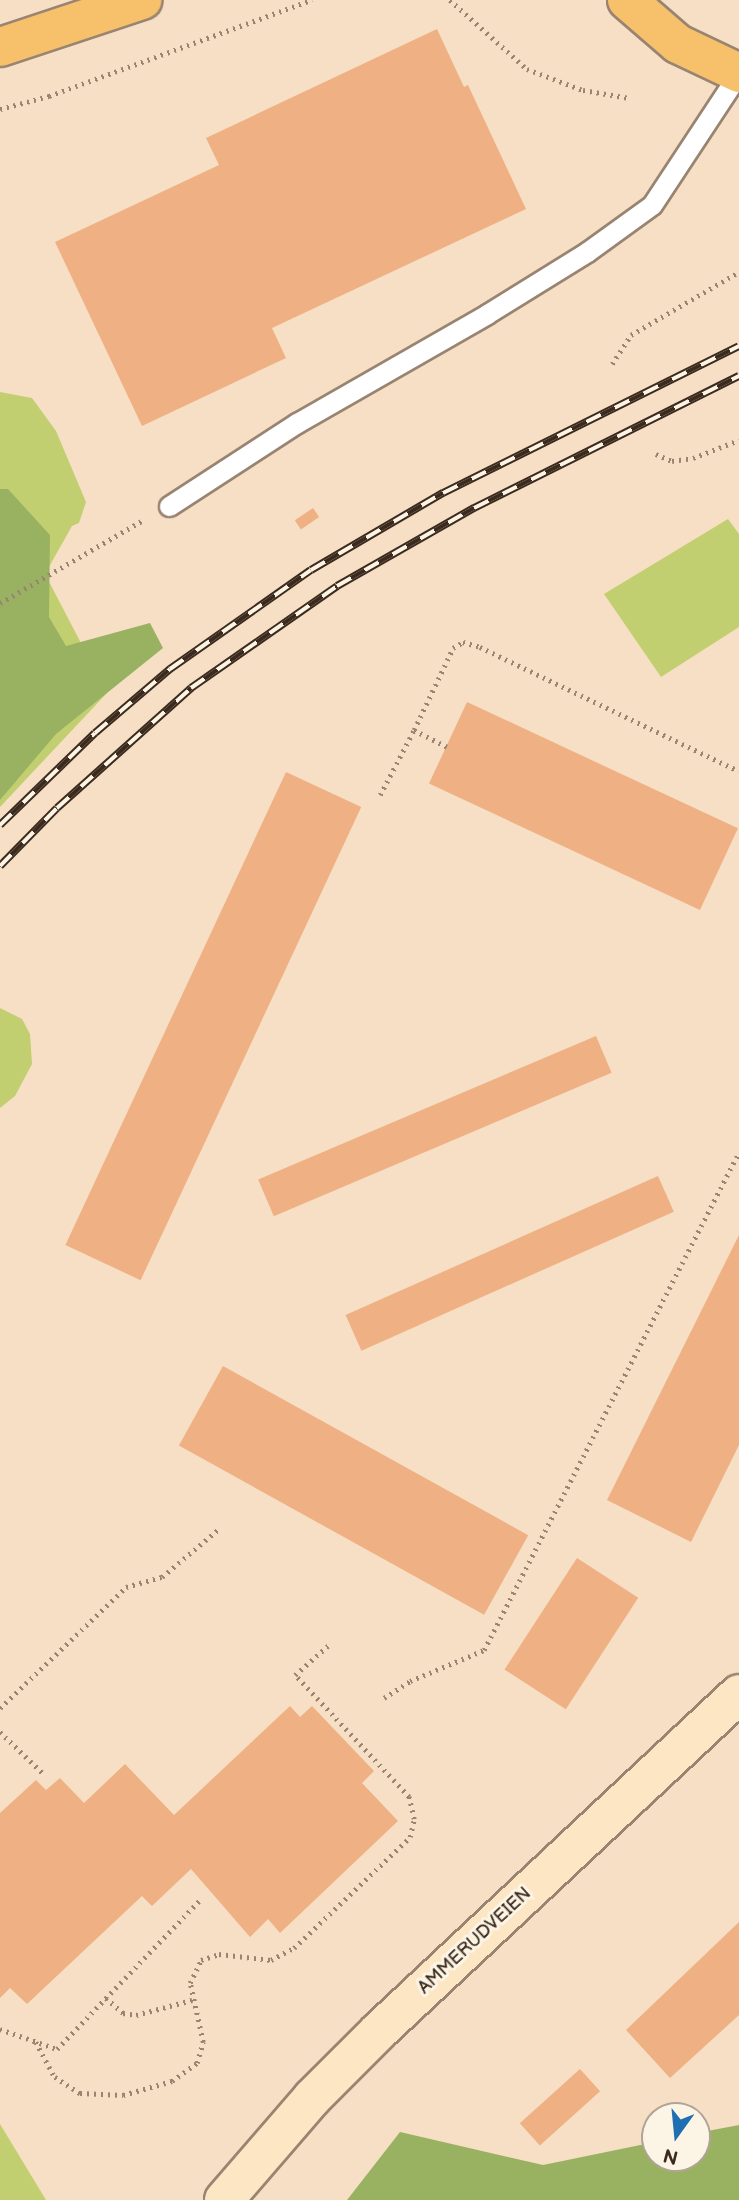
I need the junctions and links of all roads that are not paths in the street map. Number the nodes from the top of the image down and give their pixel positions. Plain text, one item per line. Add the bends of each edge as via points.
1 (142, 0) edge
2 (627, 0) edge
3 (0, 47) edge
4 (739, 73) edge
5 (169, 506) road end
6 (739, 1694) edge
7 (224, 2200) edge

1 - 3 highway
2 - 4 highway via 678,44
4 - 5 lane via 652,205 576,259 297,423
6 - 7 street, AMMERUDVEIEN via 379,2031 295,2116

